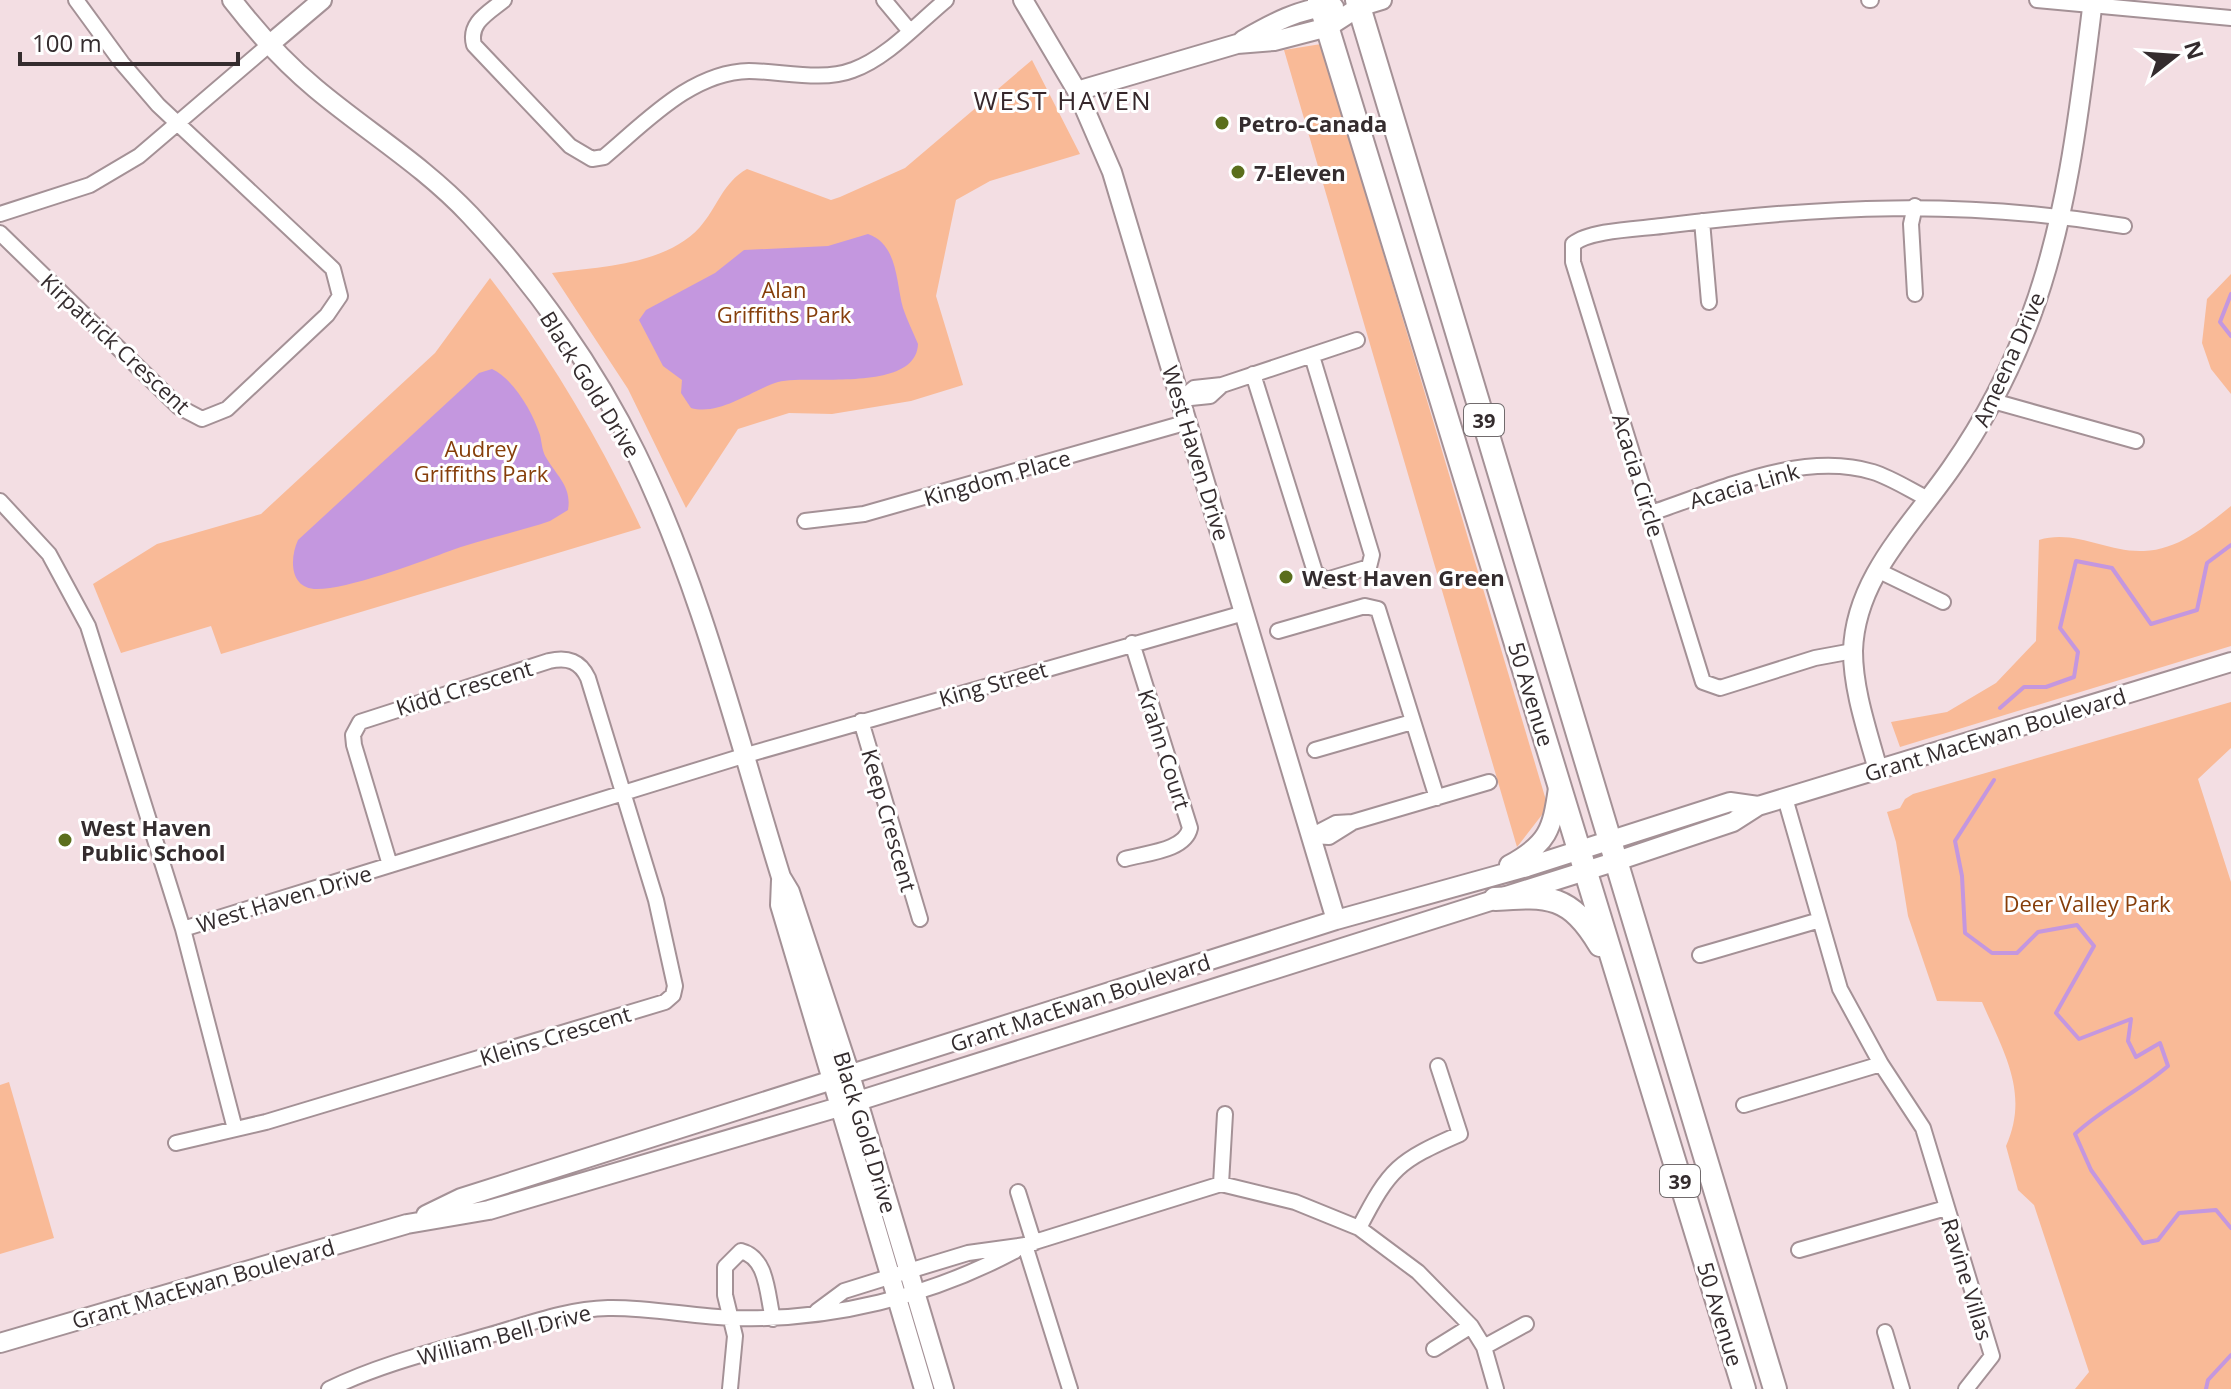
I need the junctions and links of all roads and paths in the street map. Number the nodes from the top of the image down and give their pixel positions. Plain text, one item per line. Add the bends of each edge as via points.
1 (76, 0) edge
2 (232, 0) edge
3 (322, 0) edge
4 (504, 0) edge
5 (884, 0) edge
6 (946, 0) edge
7 (1023, 0) edge
8 (1382, 0) edge
9 (2037, 0) edge
10 (1358, 4) edge
11 (2092, 4) edge
12 (1323, 11) edge
13 (2231, 18) edge
14 (909, 30) junction
15 (270, 44) junction
16 (1077, 91) junction
17 (179, 124) junction
18 (1915, 206) junction
19 (0, 214) edge
20 (2061, 216) junction
21 (1702, 221) junction
22 (2124, 226) dead end
23 (0, 233) edge
24 (1915, 294) dead end
25 (1709, 302) dead end
26 (1357, 340) dead end
27 (1312, 356) junction
28 (1253, 374) junction
29 (1181, 399) junction
30 (1993, 401) junction
31 (1188, 422) junction
32 (2136, 441) dead end
33 (1928, 499) junction
34 (0, 501) edge
35 (1651, 513) junction
36 (805, 521) dead end
37 (1877, 570) junction
38 (1943, 602) dead end
39 (1244, 613) junction
40 (1278, 631) dead end
41 (1132, 643) junction
42 (1853, 651) junction
43 (2231, 662) edge
44 (861, 721) junction
45 (1412, 722) junction
46 (1315, 750) dead end
47 (743, 756) junction
48 (1878, 770) junction
49 (1559, 781) junction
50 (1489, 782) dead end
51 (624, 795) junction
52 (1437, 798) junction
53 (1785, 798) junction
54 (1311, 836) junction
55 (1614, 851) junction
56 (1125, 859) dead end
57 (1583, 860) junction
58 (390, 865) junction
59 (1490, 874) junction
60 (1495, 899) junction
61 (920, 919) dead end
62 (1336, 920) junction
63 (1820, 920) junction
64 (183, 929) junction
65 (1700, 955) dead end
66 (1617, 974) junction
67 (1881, 1064) junction
68 (1438, 1066) dead end
69 (841, 1077) junction
70 (848, 1104) junction
71 (1744, 1105) dead end
72 (1225, 1114) dead end
73 (235, 1129) junction
74 (176, 1143) dead end
75 (1221, 1184) junction
76 (1018, 1192) dead end
77 (1946, 1208) junction
78 (407, 1224) junction
79 (1359, 1228) junction
80 (1030, 1244) junction
81 (1799, 1250) dead end
82 (909, 1272) junction
83 (889, 1277) junction
84 (915, 1292) junction
85 (896, 1298) junction
86 (817, 1311) junction
87 (732, 1318) junction
88 (773, 1319) junction
89 (1526, 1324) dead end
90 (1471, 1326) junction
91 (1885, 1332) dead end
92 (0, 1343) edge
93 (1484, 1347) junction
94 (1434, 1349) dead end
95 (329, 1389) edge
96 (730, 1389) edge
97 (924, 1389) edge
98 (944, 1389) edge
99 (1070, 1389) edge
100 (1496, 1389) edge
101 (1744, 1389) edge
102 (1775, 1389) edge
103 (1902, 1389) edge
104 (1966, 1389) edge

1 - 17 street, Kirpatrick Crescent via 144,91
2 - 15 main road, Black Gold Drive
3 - 15 main road
4 - 14 street via 475,24 474,45 570,146 592,159 604,157 665,106 706,81 747,71 851,71
5 - 14 street
6 - 14 street
7 - 16 main road, West Haven Drive
8 - 10 main road
9 - 11 street
10 - 12 main road
10 - 55 main road, 50 Avenue / 39
11 - 13 street
11 - 20 main road, Ameena Drive
12 - 16 main road via 1274,41 1237,44
12 - 49 main road, 50 Avenue / 39
15 - 17 street
15 - 47 main road, Black Gold Drive via 312,86 412,161 469,214 571,346 635,451 666,520
16 - 29 main road, West Haven Drive via 1112,172
17 - 19 street via 90,185
17 - 23 street, Kirpatrick Crescent via 333,269 340,288 336,306 218,415 202,419 184,412
18 - 20 street, Acacia Circle
18 - 21 street, Acacia Circle via 1820,208
18 - 24 street
20 - 22 street
20 - 30 main road, Ameena Drive via 2030,317
21 - 25 street
21 - 35 street, Acacia Circle via 1585,237 1573,244 1573,262
26 - 27 street
27 - 28 street
27 - 28 street via 1372,555 1369,567 1326,580 1315,572
28 - 29 street via 1222,385 1210,396
29 - 31 main road, West Haven Drive
30 - 32 street
30 - 33 main road, Ameena Drive
31 - 36 street, Kingdom Place via 864,514
31 - 39 main road, West Haven Drive
33 - 35 street, Acacia Link via 1873,473 1809,467
33 - 37 main road, Ameena Drive
34 - 64 street, West Haven Drive via 49,554 88,626
35 - 42 street, Acacia Circle via 1703,682 1710,687
37 - 38 street
37 - 42 main road, Ameena Drive via 1862,604
39 - 41 street, King Street
39 - 54 main road, West Haven Drive
40 - 45 street via 1365,606 1378,609
41 - 44 street, King Street
41 - 56 street, Krahn Court via 1190,828 1180,843
42 - 48 main road, Ameena Drive
43 - 48 main road, Grant MacEwan Boulevard
44 - 47 street, King Street
44 - 61 street, Keep Crescent
45 - 46 street
45 - 52 street
47 - 51 street, West Haven Drive
47 - 69 main road, Black Gold Drive via 781,877 780,905
48 - 53 main road, Grant MacEwan Boulevard
49 - 57 main road, 50 Avenue / 39
49 - 59 main road via 1547,837 1527,855
50 - 52 street
51 - 58 street, West Haven Drive
51 - 58 street, Kidd Crescent via 583,666 566,659 549,661 360,722 354,745
51 - 73 street, Kleins Crescent via 673,974 673,995 665,1002
52 - 54 street via 1353,822 1329,837
53 - 55 main road, Grant MacEwan Boulevard via 1758,806 1730,802
53 - 63 street, Ravine Villas
54 - 62 main road, West Haven Drive
55 - 57 main road, Grant MacEwan Boulevard
55 - 102 main road, 50 Avenue / 39
57 - 59 main road, Grant MacEwan Boulevard
57 - 60 main road, Grant MacEwan Boulevard
57 - 66 main road, 50 Avenue / 39
58 - 64 street, West Haven Drive
59 - 62 main road, Grant MacEwan Boulevard
60 - 66 main road via 1541,895 1572,908
60 - 70 main road, Grant MacEwan Boulevard
62 - 69 main road, Grant MacEwan Boulevard
63 - 65 street
63 - 67 street, Ravine Villas via 1840,989
64 - 73 street
66 - 101 main road, 50 Avenue / 39
67 - 71 street
67 - 77 street, Ravine Villas via 1923,1128
68 - 79 street via 1460,1134 1419,1152 1385,1178
69 - 70 main road, Black Gold Drive
69 - 78 main road, Grant MacEwan Boulevard via 461,1198
70 - 78 main road, Grant MacEwan Boulevard via 489,1210
70 - 82 main road, Black Gold Drive
70 - 83 main road, Black Gold Drive
72 - 75 street
73 - 74 street, Kleins Crescent
75 - 79 street via 1295,1202
75 - 80 street, William Bell Drive
76 - 80 street
77 - 81 street, Ravine Villas
77 - 104 street, Ravine Villas via 1992,1356
78 - 92 main road, Grant MacEwan Boulevard
79 - 90 street via 1418,1272
80 - 82 street, William Bell Drive via 968,1253
80 - 84 street, William Bell Drive via 974,1273
80 - 99 street
82 - 83 street, William Bell Drive
82 - 84 main road, Black Gold Drive
83 - 85 main road, Black Gold Drive
83 - 86 street, William Bell Drive via 844,1291
84 - 85 street, William Bell Drive
84 - 98 main road, Black Gold Drive
85 - 86 street, William Bell Drive
85 - 97 main road, Black Gold Drive
86 - 88 street, William Bell Drive
87 - 88 street, William Bell Drive
87 - 88 street via 725,1267 741,1251 761,1265
87 - 95 street, William Bell Drive via 606,1308 563,1314 406,1359
87 - 96 street
89 - 93 street
90 - 93 street
90 - 94 street
91 - 103 street
93 - 100 street

